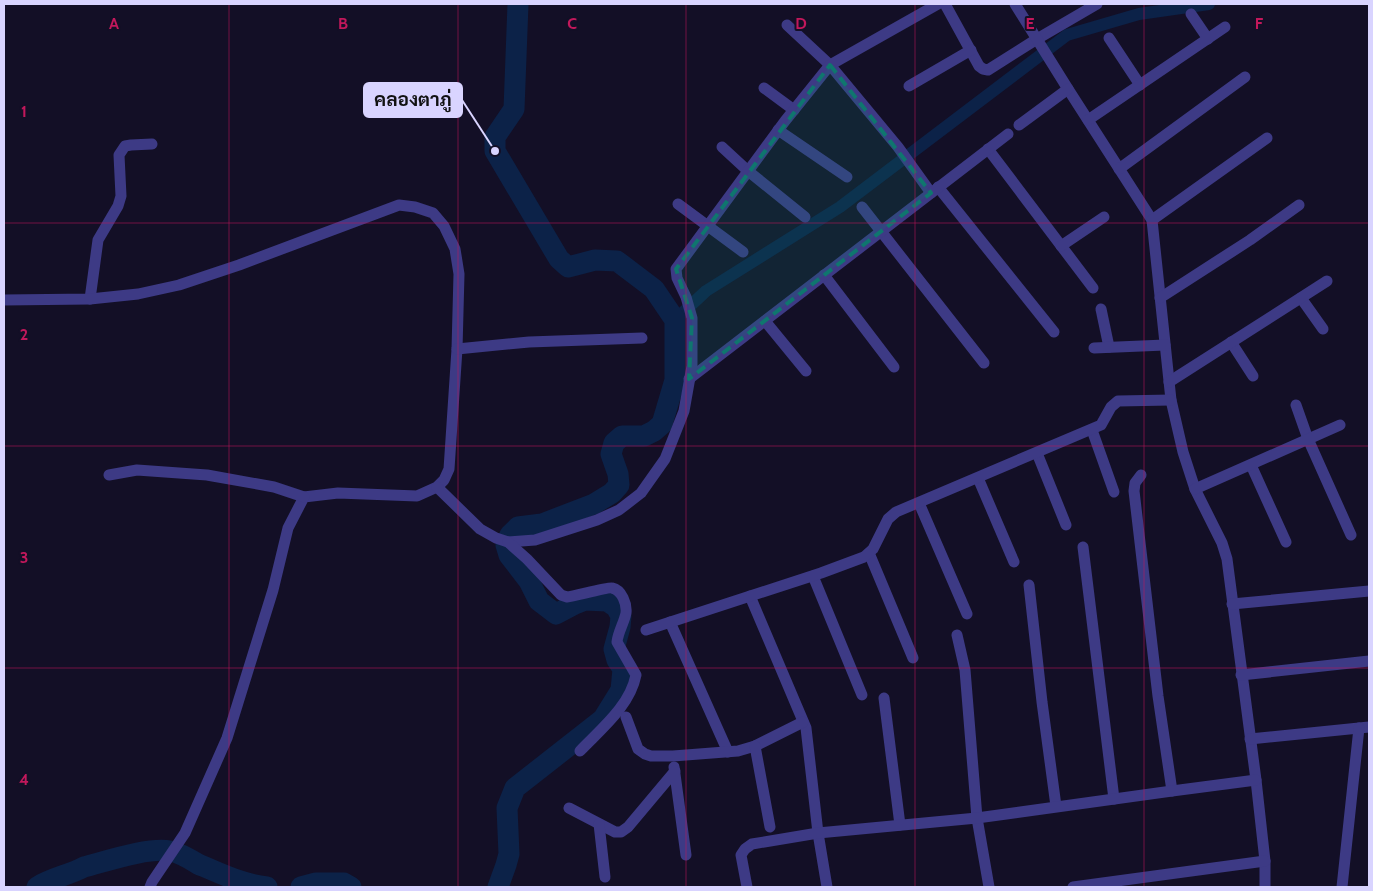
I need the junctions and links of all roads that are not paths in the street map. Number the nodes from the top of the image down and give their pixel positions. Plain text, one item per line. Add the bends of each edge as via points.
1 (938, 4) edge
2 (944, 4) edge
3 (1015, 4) edge
4 (1097, 4) edge
5 (1191, 14) dead end
6 (787, 25) dead end
7 (1225, 27) dead end
8 (1109, 38) dead end
9 (1208, 39) junction
10 (1040, 44) junction
11 (971, 50) junction
12 (830, 65) junction
13 (1245, 77) dead end
14 (1140, 85) junction
15 (909, 86) dead end
16 (764, 88) dead end
17 (1068, 90) junction
18 (794, 110) junction
19 (1088, 120) junction
20 (1020, 126) dead end
21 (778, 130) junction
22 (1008, 134) dead end
23 (1267, 138) dead end
24 (152, 144) dead end
25 (722, 147) dead end
26 (988, 149) junction
27 (1119, 169) junction
28 (748, 171) junction
29 (847, 177) dead end
30 (934, 190) junction
31 (678, 204) dead end
32 (1299, 205) dead end
33 (862, 207) dead end
34 (805, 217) dead end
35 (1104, 217) dead end
36 (1152, 220) junction
37 (708, 226) junction
38 (880, 232) junction
39 (1061, 246) junction
40 (743, 252) dead end
41 (824, 275) junction
42 (1327, 281) dead end
43 (1093, 288) dead end
44 (1160, 298) junction
45 (1301, 298) junction
46 (4, 300) edge
47 (90, 300) junction
48 (1101, 309) dead end
49 (765, 321) junction
50 (1323, 329) dead end
51 (1054, 332) dead end
52 (642, 338) dead end
53 (1232, 342) junction
54 (1165, 345) junction
55 (1108, 347) junction
56 (457, 348) junction
57 (1094, 348) dead end
58 (984, 363) dead end
59 (894, 367) dead end
60 (806, 371) dead end
61 (1253, 376) dead end
62 (689, 379) junction
63 (1169, 382) junction
64 (1172, 400) junction
65 (1296, 405) dead end
66 (1340, 425) dead end
67 (1092, 430) junction
68 (1308, 439) junction
69 (1036, 453) junction
70 (1251, 465) junction
71 (1142, 474) dead end
72 (109, 475) dead end
73 (978, 478) junction
74 (437, 487) junction
75 (1194, 489) junction
76 (1114, 492) dead end
77 (304, 497) junction
78 (918, 503) junction
79 (1066, 525) dead end
80 (1350, 536) dead end
81 (508, 542) junction
82 (1286, 542) dead end
83 (1083, 547) dead end
84 (868, 553) junction
85 (1014, 562) dead end
86 (813, 576) junction
87 (1029, 585) dead end
88 (1369, 591) edge
89 (750, 596) junction
90 (1232, 604) junction
91 (967, 614) dead end
92 (670, 622) junction
93 (646, 630) dead end
94 (957, 635) dead end
95 (913, 658) dead end
96 (1369, 661) edge
97 (1241, 675) junction
98 (862, 695) dead end
99 (884, 698) dead end
100 (626, 717) dead end
101 (804, 722) junction
102 (1364, 728) edge
103 (1250, 738) junction
104 (755, 746) junction
105 (580, 751) dead end
106 (728, 752) junction
107 (673, 756) junction
108 (675, 771) junction
109 (1256, 780) junction
110 (1172, 791) junction
111 (1114, 799) junction
112 (1056, 806) junction
113 (569, 808) dead end
114 (977, 818) junction
115 (599, 824) junction
116 (900, 825) junction
117 (770, 827) dead end
118 (818, 834) junction
119 (686, 855) dead end
120 (1265, 861) junction
121 (605, 876) dead end
122 (150, 887) edge
123 (747, 887) edge
124 (826, 887) edge
125 (989, 887) edge
126 (1073, 887) edge
127 (1265, 887) edge
128 (1342, 887) edge

1 - 12 street
2 - 11 street
3 - 10 street
4 - 10 street
5 - 9 street
6 - 12 street
7 - 9 street
8 - 14 street
9 - 14 street
10 - 11 street via 988,70 979,66
10 - 17 street
11 - 15 street
12 - 18 street
12 - 30 street
13 - 27 street
14 - 19 street
16 - 18 street
17 - 19 street
17 - 20 street
18 - 21 street
19 - 27 street
21 - 28 street
21 - 29 street
22 - 26 street
23 - 36 street
24 - 47 street via 131,144 125,146 119,155 121,196 98,240
25 - 28 street
26 - 30 street
26 - 39 street
27 - 36 street
28 - 34 street
28 - 37 street
30 - 38 street
30 - 51 street
31 - 37 street
32 - 44 street
33 - 38 street
35 - 39 street
36 - 44 street
37 - 40 street
37 - 62 street via 676,269 692,318
38 - 41 street
38 - 58 street
39 - 43 street
41 - 49 street
41 - 59 street
42 - 45 street
44 - 54 street
45 - 50 street
45 - 53 street
46 - 47 street
47 - 56 street via 179,285 399,205 415,207 433,213 444,226 455,249
48 - 55 street
49 - 60 street
49 - 62 street
52 - 56 street
53 - 61 street
53 - 63 street
54 - 55 street
54 - 63 street
55 - 57 street
56 - 74 street via 449,468
62 - 81 street via 684,411 665,459 641,493 620,510 598,520 535,540
63 - 64 street
64 - 67 street via 1118,401 1101,425
64 - 75 street
65 - 68 street
66 - 68 street
67 - 69 street
67 - 76 street
68 - 70 street
68 - 80 street
69 - 73 street
69 - 79 street
70 - 75 street
70 - 82 street
71 - 110 street via 1135,483 1134,491
72 - 77 street via 137,470 207,475 274,487
73 - 78 street
73 - 85 street
74 - 77 street via 417,496 338,493
74 - 81 street via 480,529
75 - 90 street via 1225,551
77 - 122 street via 288,528 273,590 227,738 185,833
78 - 84 street via 888,519
78 - 91 street
81 - 105 street via 561,595 567,597 611,587 624,600 626,612 617,642 636,675 635,684 622,706
83 - 111 street
84 - 86 street
84 - 95 street
86 - 89 street
86 - 98 street
87 - 112 street
88 - 90 street
89 - 92 street
89 - 101 street
90 - 97 street
92 - 93 street
92 - 106 street
94 - 114 street via 965,670
96 - 97 street
97 - 103 street
99 - 116 street
100 - 107 street via 638,749 652,756
101 - 104 street
101 - 118 street
102 - 103 street
102 - 128 street
103 - 109 street
104 - 106 street
104 - 117 street
106 - 107 street
107 - 108 street
108 - 115 street via 621,832
108 - 119 street
109 - 110 street
109 - 120 street
110 - 111 street
111 - 112 street
112 - 114 street
113 - 115 street
114 - 116 street
114 - 125 street
115 - 121 street
116 - 118 street
118 - 123 street via 752,844 745,849 741,855
118 - 124 street
120 - 126 street
120 - 127 street

